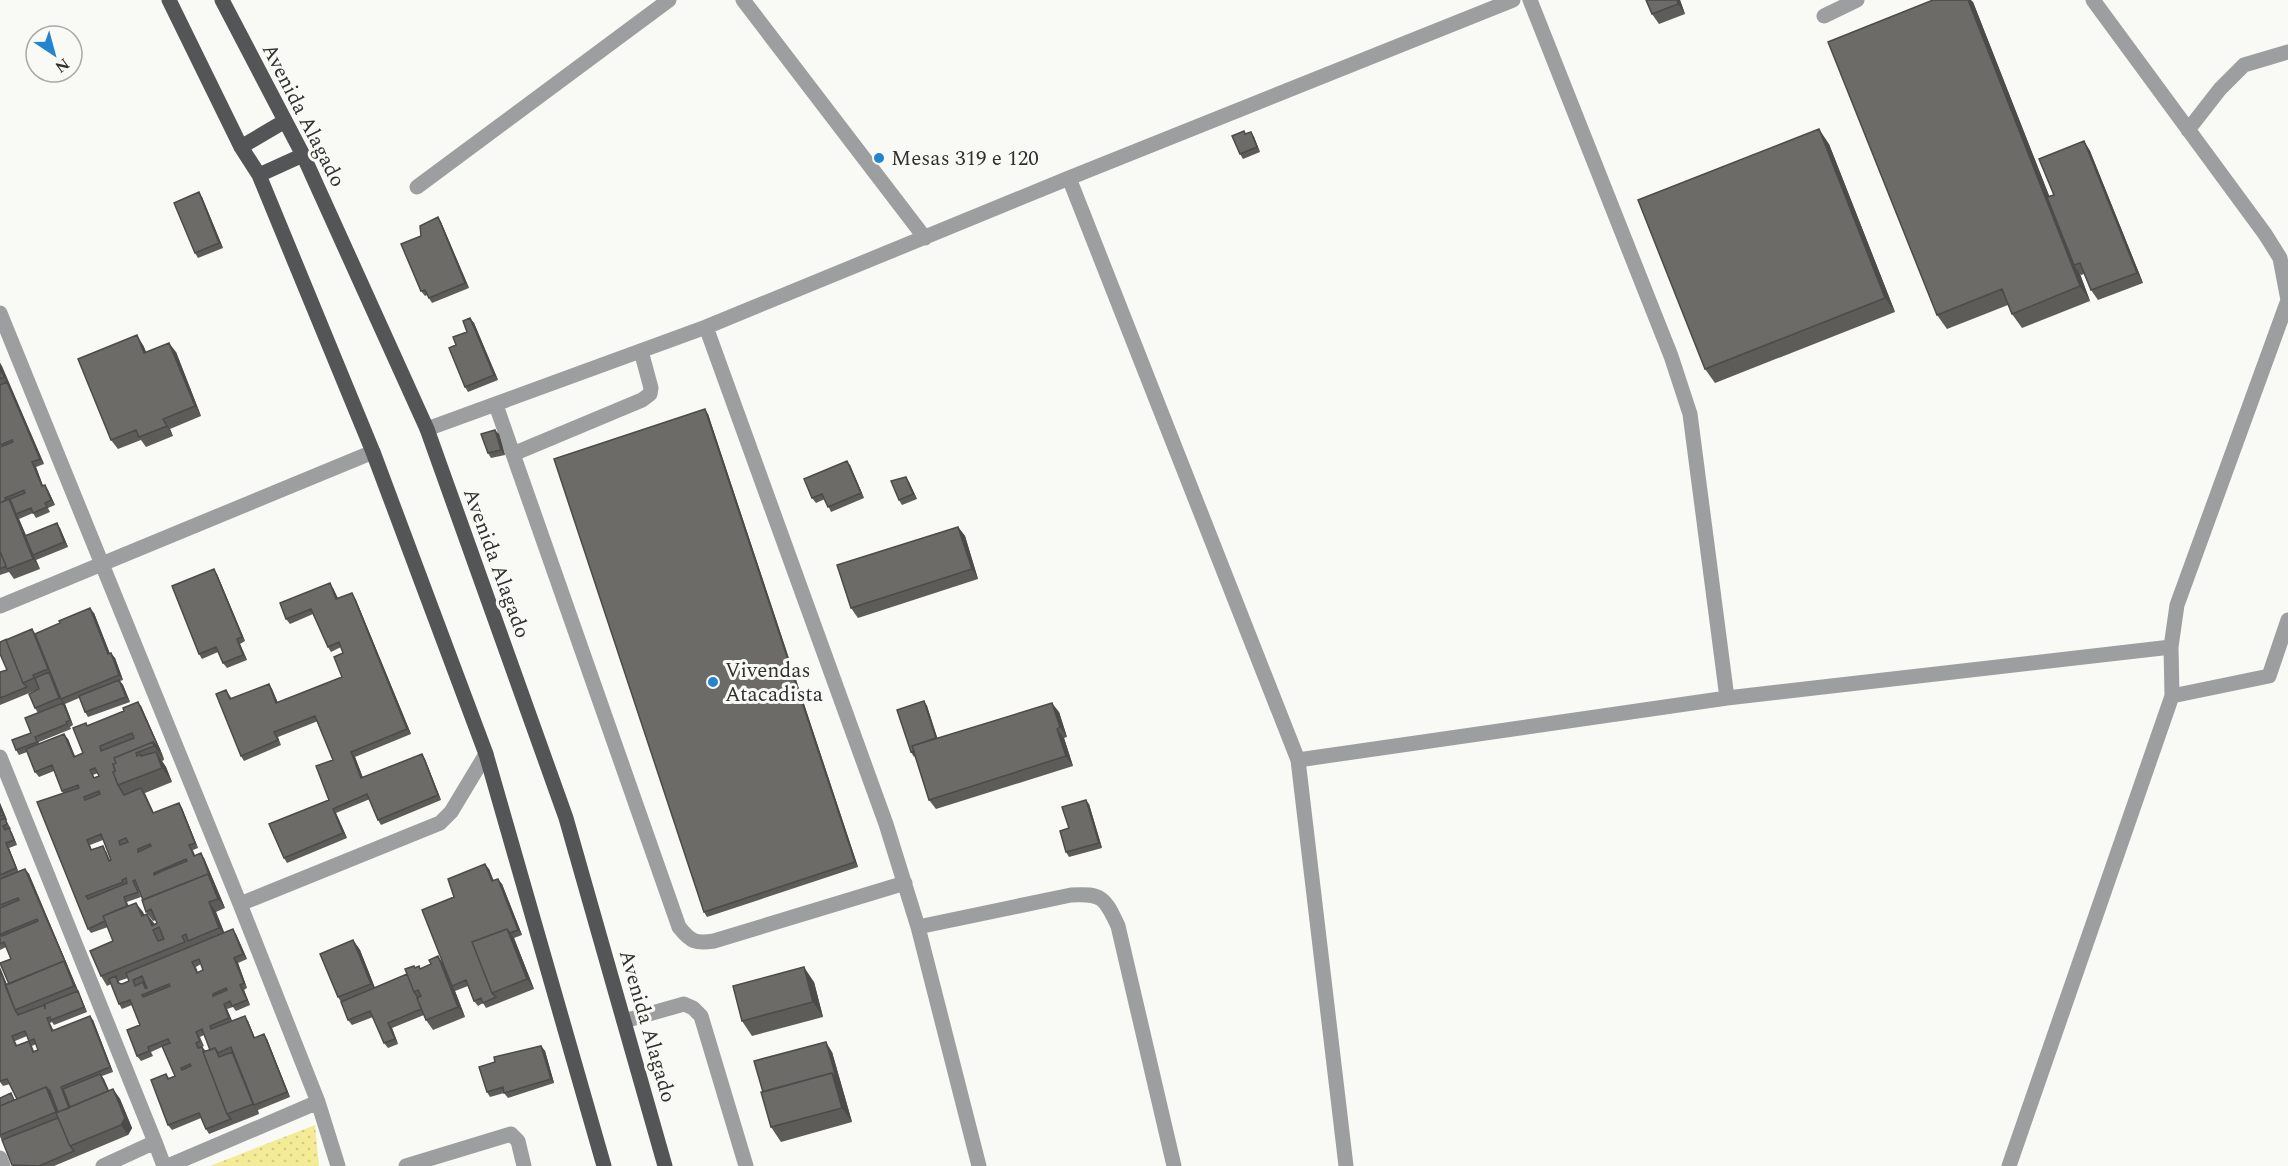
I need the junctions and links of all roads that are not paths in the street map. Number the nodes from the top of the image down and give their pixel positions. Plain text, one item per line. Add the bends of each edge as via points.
1 (169, 0) edge
2 (222, 0) edge
3 (669, 0) edge
4 (743, 0) edge
5 (1514, 0) edge
6 (1530, 0) edge
7 (1857, 0) edge
8 (2093, 0) edge
9 (1824, 16) dead end
10 (2288, 52) edge
11 (285, 121) junction
12 (2188, 130) junction
13 (241, 147) junction
14 (303, 155) junction
15 (259, 175) junction
16 (1069, 178) junction
17 (417, 187) dead end
18 (925, 238) junction
19 (0, 313) edge
20 (2285, 321) edge
21 (706, 327) junction
22 (641, 351) junction
23 (496, 405) junction
24 (427, 429) junction
25 (373, 452) junction
26 (513, 454) junction
27 (104, 564) junction
28 (0, 606) edge
29 (2288, 620) edge
30 (2171, 647) junction
31 (2172, 696) junction
32 (1727, 698) junction
33 (486, 754) junction
34 (0, 757) edge
35 (1298, 760) junction
36 (905, 883) junction
37 (240, 904) junction
38 (918, 927) junction
39 (624, 1021) junction
40 (318, 1102) junction
41 (155, 1142) junction
42 (0, 1158) edge
43 (3, 1166) edge
44 (103, 1166) edge
45 (166, 1166) edge
46 (338, 1166) edge
47 (406, 1166) edge
48 (524, 1166) edge
49 (604, 1166) edge
50 (665, 1166) edge
51 (746, 1166) edge
52 (979, 1166) edge
53 (1174, 1166) edge
54 (1346, 1166) edge
55 (2009, 1166) edge

1 - 13 main road
2 - 11 main road, Avenida Alagado
3 - 17 street
4 - 18 street
5 - 16 street
6 - 32 street via 1671,356 1689,414
7 - 9 street
8 - 12 street
10 - 12 street via 2244,65
11 - 13 main road
11 - 14 main road, Avenida Alagado
12 - 20 street via 2280,258 2288,300
13 - 15 main road
14 - 15 main road
14 - 24 main road, Avenida Alagado
15 - 25 main road
16 - 18 street
16 - 35 street
18 - 21 street
19 - 27 street
20 - 30 street via 2177,605
21 - 22 street
21 - 36 street
22 - 23 street
22 - 26 street via 650,394
23 - 24 street
23 - 26 street
24 - 39 main road, Avenida Alagado via 566,818
25 - 27 street
25 - 33 main road
26 - 36 street via 679,927 689,939 714,941
27 - 28 street
27 - 37 street
29 - 31 street via 2269,676
30 - 31 street
30 - 32 street
31 - 55 street
32 - 35 street
33 - 37 street via 451,812 440,823
33 - 49 main road
34 - 41 street
35 - 54 street
36 - 38 street
37 - 40 street
38 - 52 street
38 - 53 street via 1071,895 1091,894 1108,903 1118,926
39 - 50 main road, Avenida Alagado
39 - 51 street via 684,1004 701,1016
40 - 45 street
40 - 46 street
41 - 44 street
41 - 45 street
42 - 43 street
47 - 48 street via 511,1134 519,1141

